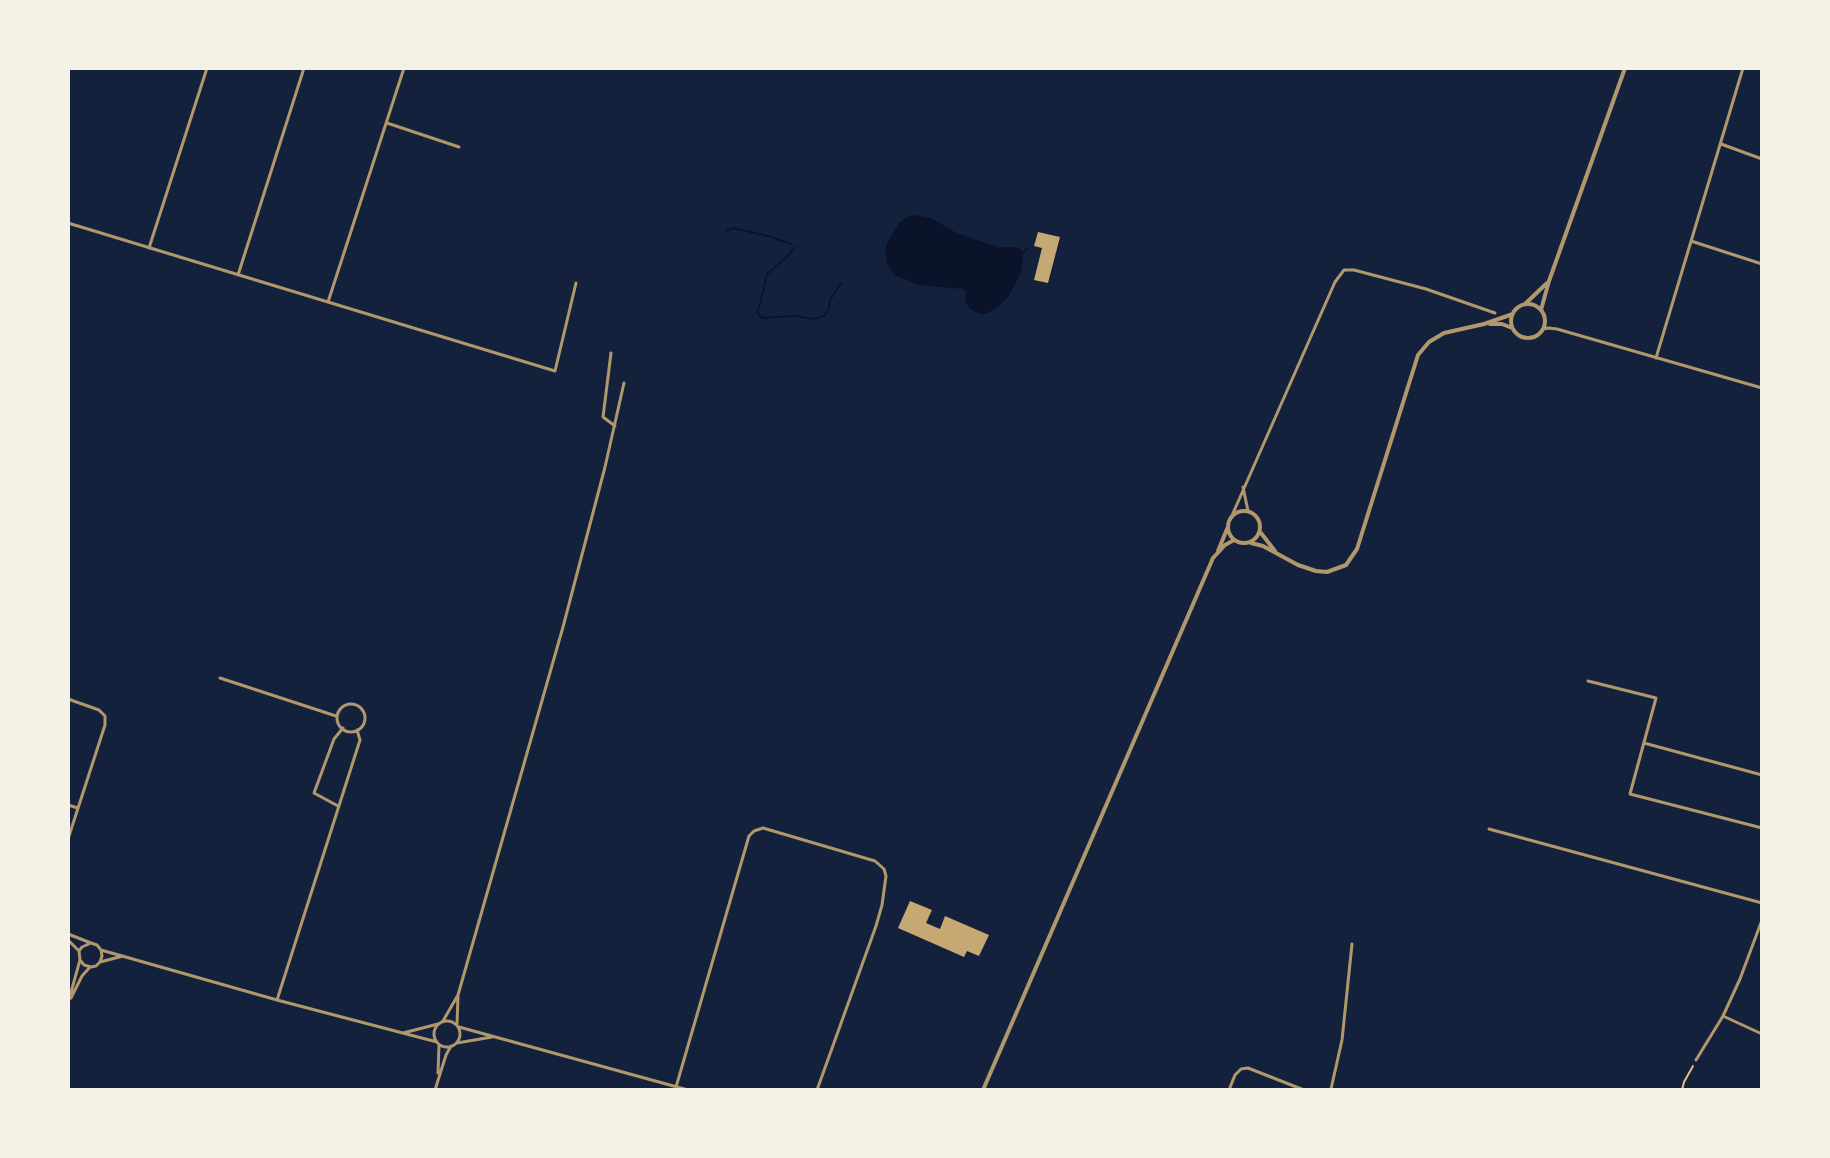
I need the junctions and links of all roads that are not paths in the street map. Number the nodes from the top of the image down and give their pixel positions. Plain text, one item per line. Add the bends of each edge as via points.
1 (207, 68) edge
2 (304, 68) edge
3 (404, 68) edge
4 (1625, 68) edge
5 (1743, 68) edge
6 (386, 123) junction
7 (1720, 144) junction
8 (459, 147) dead end
9 (1762, 159) edge
10 (68, 223) edge
11 (1691, 241) junction
12 (149, 248) junction
13 (1762, 264) edge
14 (238, 275) junction
15 (1549, 281) junction
16 (576, 283) dead end
17 (328, 302) junction
18 (1523, 305) junction
19 (1541, 310) junction
20 (1495, 313) dead end
21 (1513, 314) junction
22 (1484, 324) junction
23 (1512, 328) junction
24 (1543, 329) junction
25 (611, 353) dead end
26 (1656, 358) junction
27 (624, 383) dead end
28 (1762, 388) edge
29 (615, 426) junction
30 (1243, 487) junction
31 (1248, 511) junction
32 (1230, 520) junction
33 (1228, 527) junction
34 (1260, 532) junction
35 (1234, 540) junction
36 (1251, 543) junction
37 (1276, 553) junction
38 (1216, 554) junction
39 (220, 678) dead end
40 (1588, 681) dead end
41 (68, 699) edge
42 (336, 716) junction
43 (343, 728) junction
44 (357, 730) junction
45 (1644, 743) junction
46 (1762, 775) edge
47 (68, 805) edge
48 (338, 806) junction
49 (78, 808) junction
50 (1762, 828) edge
51 (1489, 829) dead end
52 (68, 839) edge
53 (1762, 903) edge
54 (1762, 920) edge
55 (68, 937) edge
56 (91, 943) junction
57 (1352, 944) dead end
58 (1753, 945) junction
59 (1762, 949) edge
60 (101, 950) junction
61 (79, 951) junction
62 (125, 955) junction
63 (80, 960) junction
64 (100, 962) junction
65 (91, 967) junction
66 (458, 995) junction
67 (277, 1000) junction
68 (68, 1004) edge
69 (1723, 1016) junction
70 (443, 1021) junction
71 (438, 1024) junction
72 (458, 1026) junction
73 (399, 1033) junction
74 (1762, 1034) edge
75 (496, 1036) junction
76 (438, 1043) junction
77 (457, 1043) junction
78 (451, 1046) junction
79 (1696, 1060) road end
80 (438, 1077) junction
81 (676, 1087) junction
82 (435, 1090) edge
83 (688, 1090) edge
84 (817, 1090) edge
85 (983, 1090) edge
86 (1229, 1090) edge
87 (1304, 1090) edge
88 (1329, 1090) edge

1 - 12 street
2 - 14 street
3 - 6 street
4 - 15 street
5 - 7 street
6 - 8 street
6 - 17 street
7 - 9 street
7 - 11 street
10 - 12 street
11 - 13 street
11 - 26 street
12 - 14 street
14 - 17 street
15 - 18 street
15 - 19 street
16 - 17 street via 555,371
18 - 19 street
18 - 21 street
19 - 24 street
20 - 30 street via 1426,289 1344,270
21 - 22 street
21 - 23 street
22 - 23 street
22 - 37 street via 1444,333 1418,355 1350,561 1321,572
23 - 24 street via 1528,338
24 - 26 street
25 - 29 street via 603,417
26 - 28 street
27 - 29 street
29 - 66 street
30 - 31 street
30 - 32 street
31 - 32 street
31 - 34 street via 1259,519
32 - 33 street
33 - 35 street
33 - 38 street
34 - 36 street
34 - 37 street
35 - 36 street
35 - 38 street
36 - 37 street
38 - 85 street
39 - 42 street
40 - 45 street via 1656,698
41 - 49 street via 105,716
42 - 43 street
42 - 44 street via 348,704 356,704 365,718
43 - 44 street
43 - 48 street via 314,793
44 - 48 street via 360,740
45 - 46 street
45 - 50 street via 1630,794
47 - 49 street
48 - 67 street
49 - 52 street
51 - 53 street
54 - 58 street
55 - 56 street
55 - 61 street
56 - 60 street
56 - 61 street
57 - 88 street via 1342,1040
58 - 59 street
58 - 69 street
60 - 62 street
60 - 64 street
61 - 63 street
62 - 64 street
62 - 67 street
63 - 65 street
63 - 68 street
64 - 65 street
65 - 68 street
66 - 70 street
66 - 72 street
67 - 73 street
69 - 74 street
69 - 79 street
70 - 71 street
70 - 72 street
71 - 73 street
71 - 76 street
72 - 75 street
72 - 77 street
73 - 76 street
75 - 77 street
75 - 81 street
76 - 78 street
76 - 80 street
77 - 78 street
78 - 80 street
80 - 82 street
81 - 83 street
81 - 84 street via 749,836 763,828 875,861 886,876 876,926
86 - 87 street via 1235,1075 1248,1068

